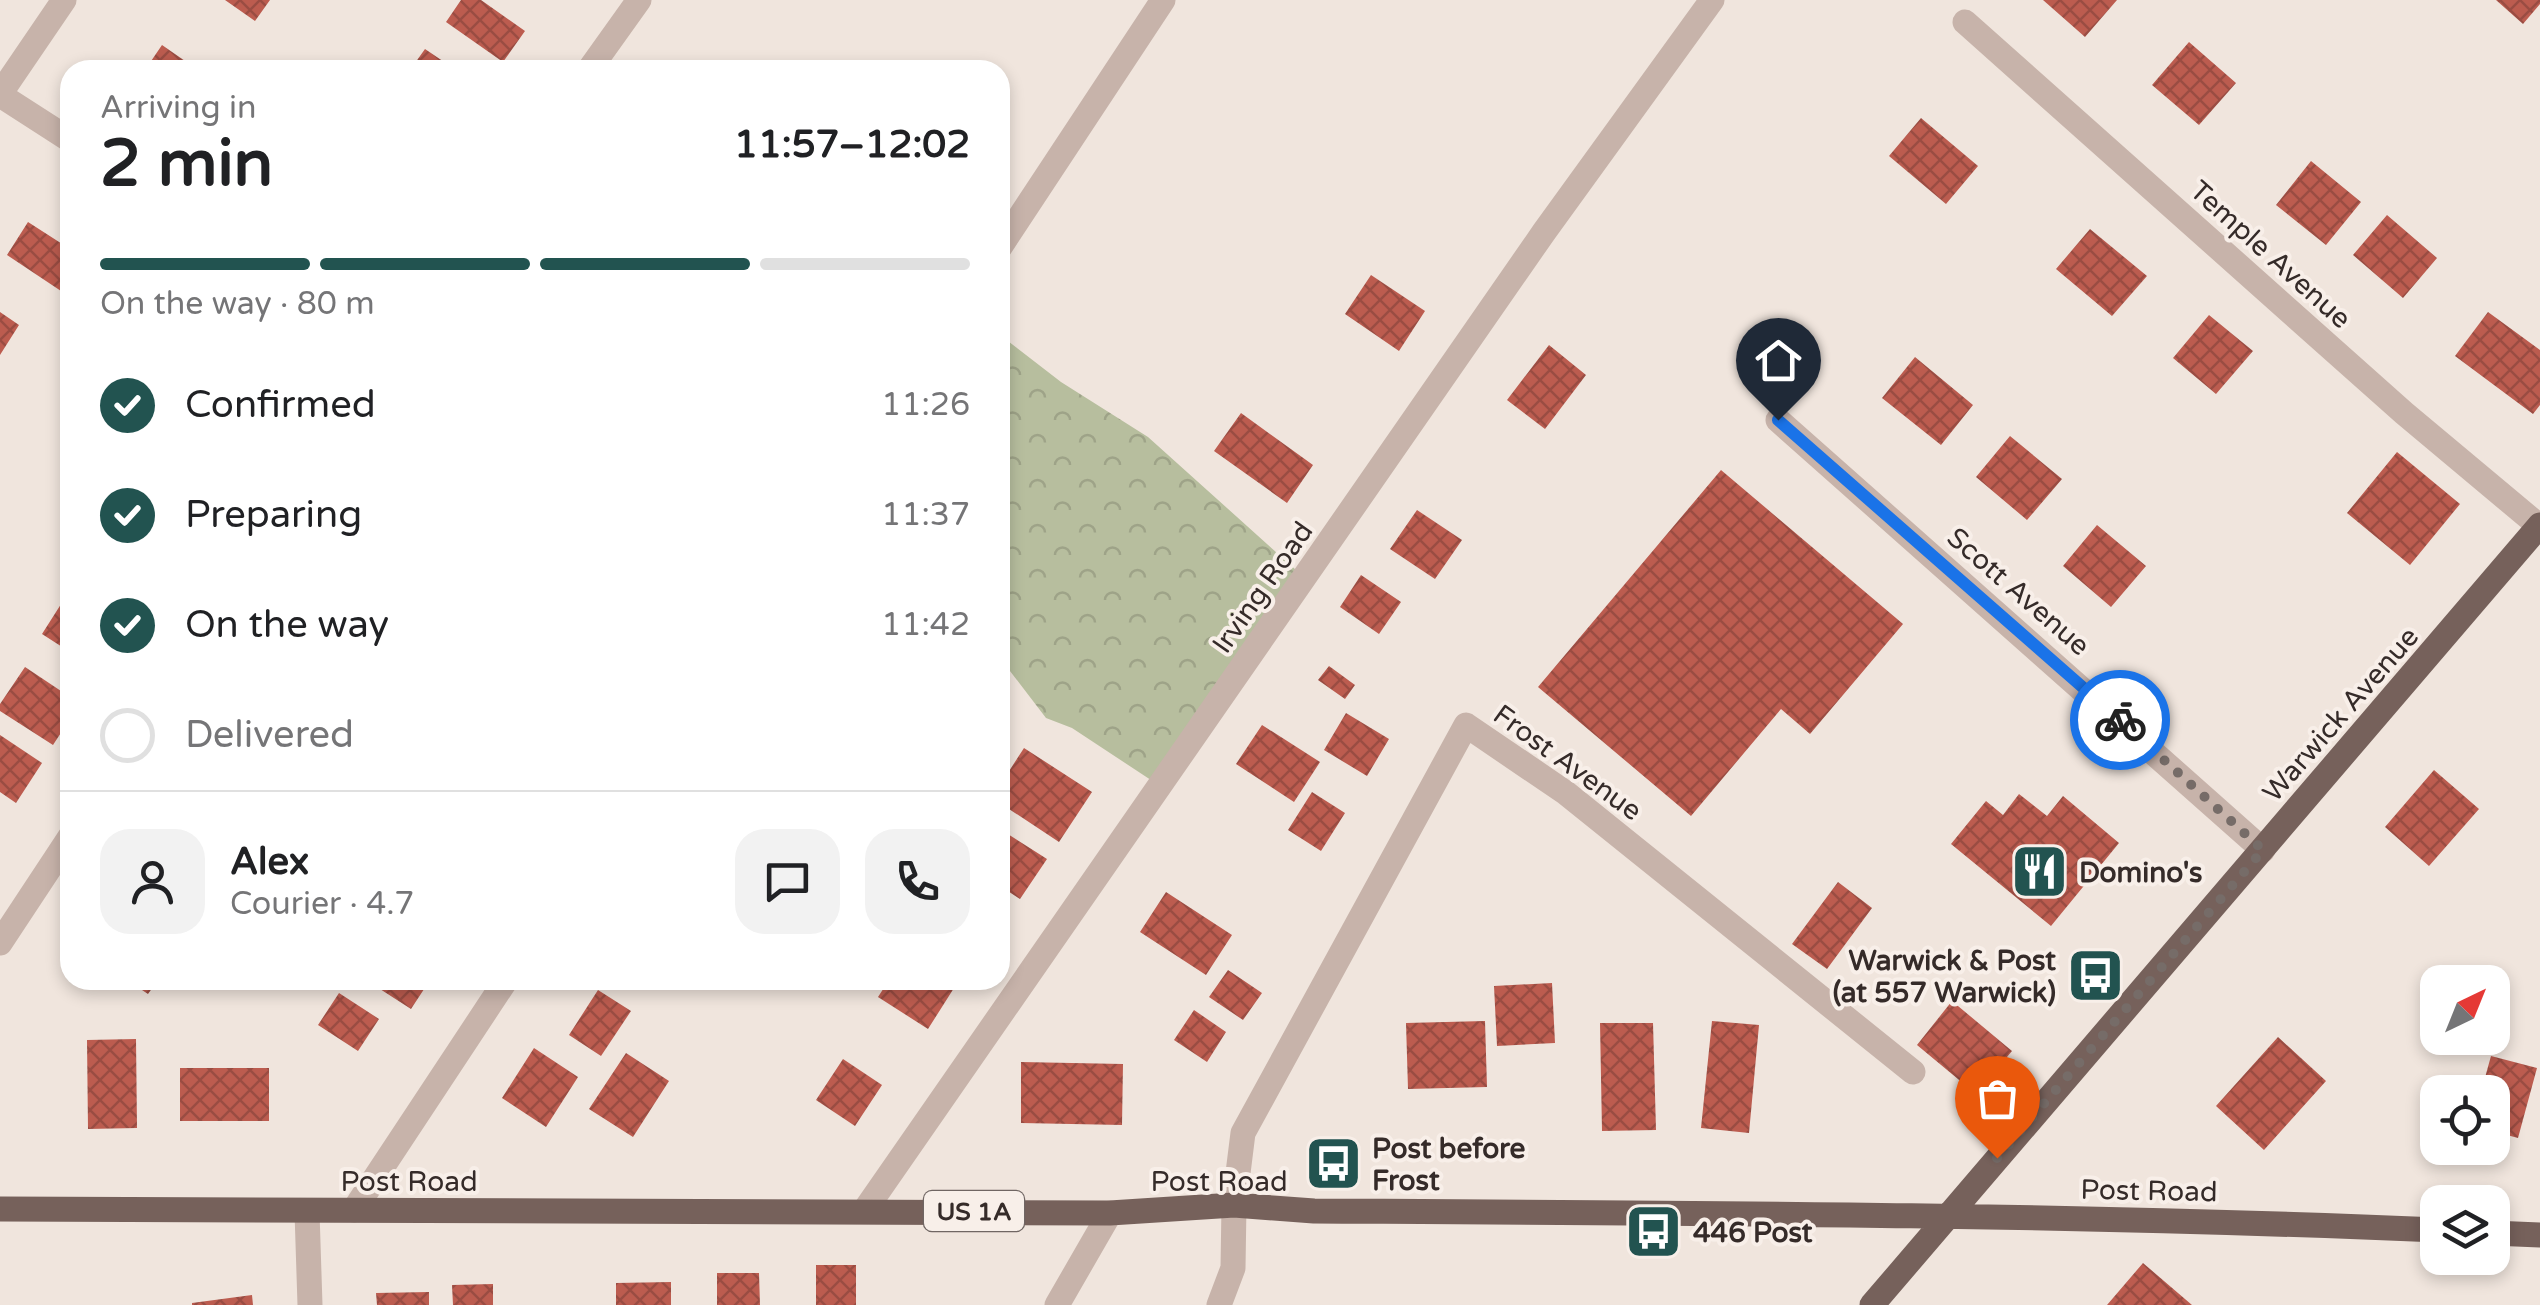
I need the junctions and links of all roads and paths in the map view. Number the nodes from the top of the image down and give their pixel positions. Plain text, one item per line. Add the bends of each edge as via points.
1 (64, 0) edge
2 (639, 0) edge
3 (1162, 0) edge
4 (1712, 0) edge
5 (1965, 22) dead end
6 (597, 60) edge
7 (0, 94) edge
8 (60, 133) edge
9 (1010, 232) edge
10 (1778, 420) dead end
11 (2539, 526) edge
12 (2263, 850) junction
13 (60, 853) edge
14 (0, 943) edge
15 (499, 990) edge
16 (1913, 1072) dead end
17 (1234, 1205) junction
18 (0, 1209) edge
19 (354, 1210) junction
20 (865, 1210) junction
21 (307, 1212) junction
22 (1110, 1213) junction
23 (1947, 1216) junction
24 (2420, 1229) edge
25 (2510, 1234) edge
26 (2540, 1235) edge
27 (310, 1305) edge
28 (1057, 1305) edge
29 (1220, 1305) edge
30 (1872, 1305) edge

1 - 7 street
2 - 6 street
3 - 9 street
4 - 20 street, Irving Road
5 - 11 street, Temple Avenue
7 - 8 street
10 - 12 street, Scott Avenue
11 - 12 main road, Warwick Avenue
12 - 23 main road, Warwick Avenue
13 - 14 street
15 - 19 street
16 - 17 street, Frost Avenue via 1566,794 1466,725 1243,1133
17 - 22 main road, Post Road / US 1A
17 - 23 main road, Post Road / US 1A
17 - 29 street via 1232,1268
18 - 21 main road, Post Road / US 1A
19 - 20 main road, Post Road / US 1A
19 - 21 main road, Post Road / US 1A
20 - 22 main road, Post Road / US 1A
21 - 27 street
22 - 28 street
23 - 24 main road, Post Road
23 - 30 main road, Warwick Avenue
25 - 26 main road

